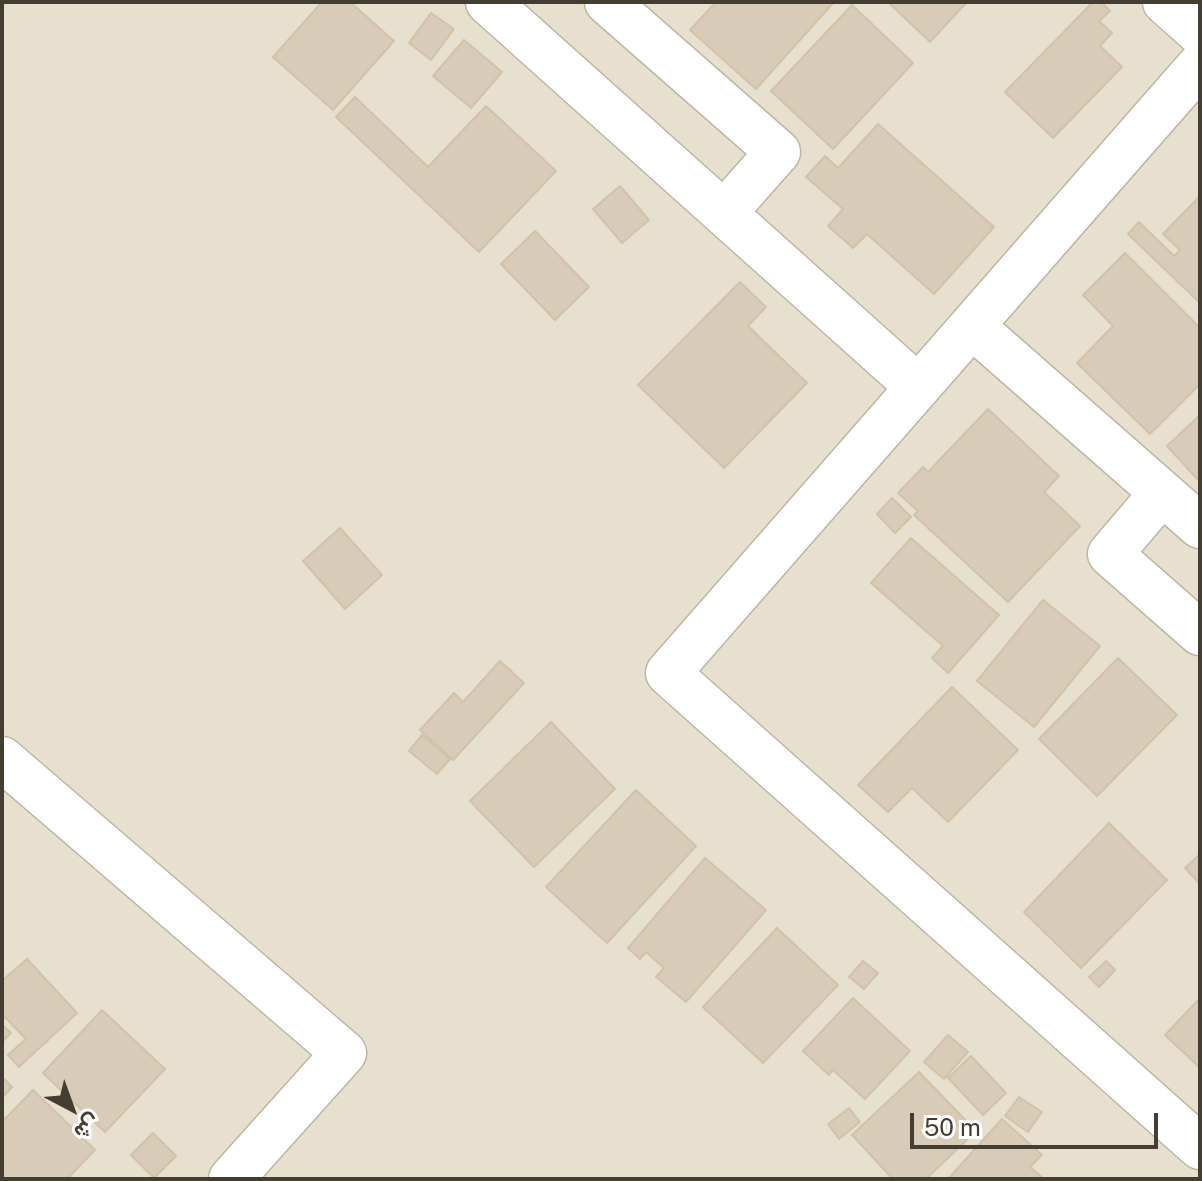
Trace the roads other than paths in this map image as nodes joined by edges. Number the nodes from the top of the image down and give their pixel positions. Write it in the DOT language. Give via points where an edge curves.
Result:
graph roads {
  1 [pos="488,2"];
  2 [pos="607,2"];
  3 [pos="1165,2"];
  4 [pos="1200,33"];
  5 [pos="1200,65"];
  6 [pos="724,213"];
  7 [pos="972,326"];
  8 [pos="918,387"];
  9 [pos="1162,493"];
  10 [pos="1200,526"];
  11 [pos="1200,633"];
  12 [pos="2,759"];
  13 [pos="1200,1147"];
  14 [pos="231,1179"];
  1 -- 6 [label="street"];
  2 -- 6 [label="street" via="778,152"];
  3 -- 4 [label="street"];
  5 -- 7 [label="street"];
  6 -- 8 [label="street"];
  7 -- 8 [label="street"];
  7 -- 9 [label="street"];
  8 -- 13 [label="street" via="668,673"];
  9 -- 10 [label="street"];
  9 -- 11 [label="street" via="1110,554"];
  12 -- 14 [label="street" via="344,1053"];
}
